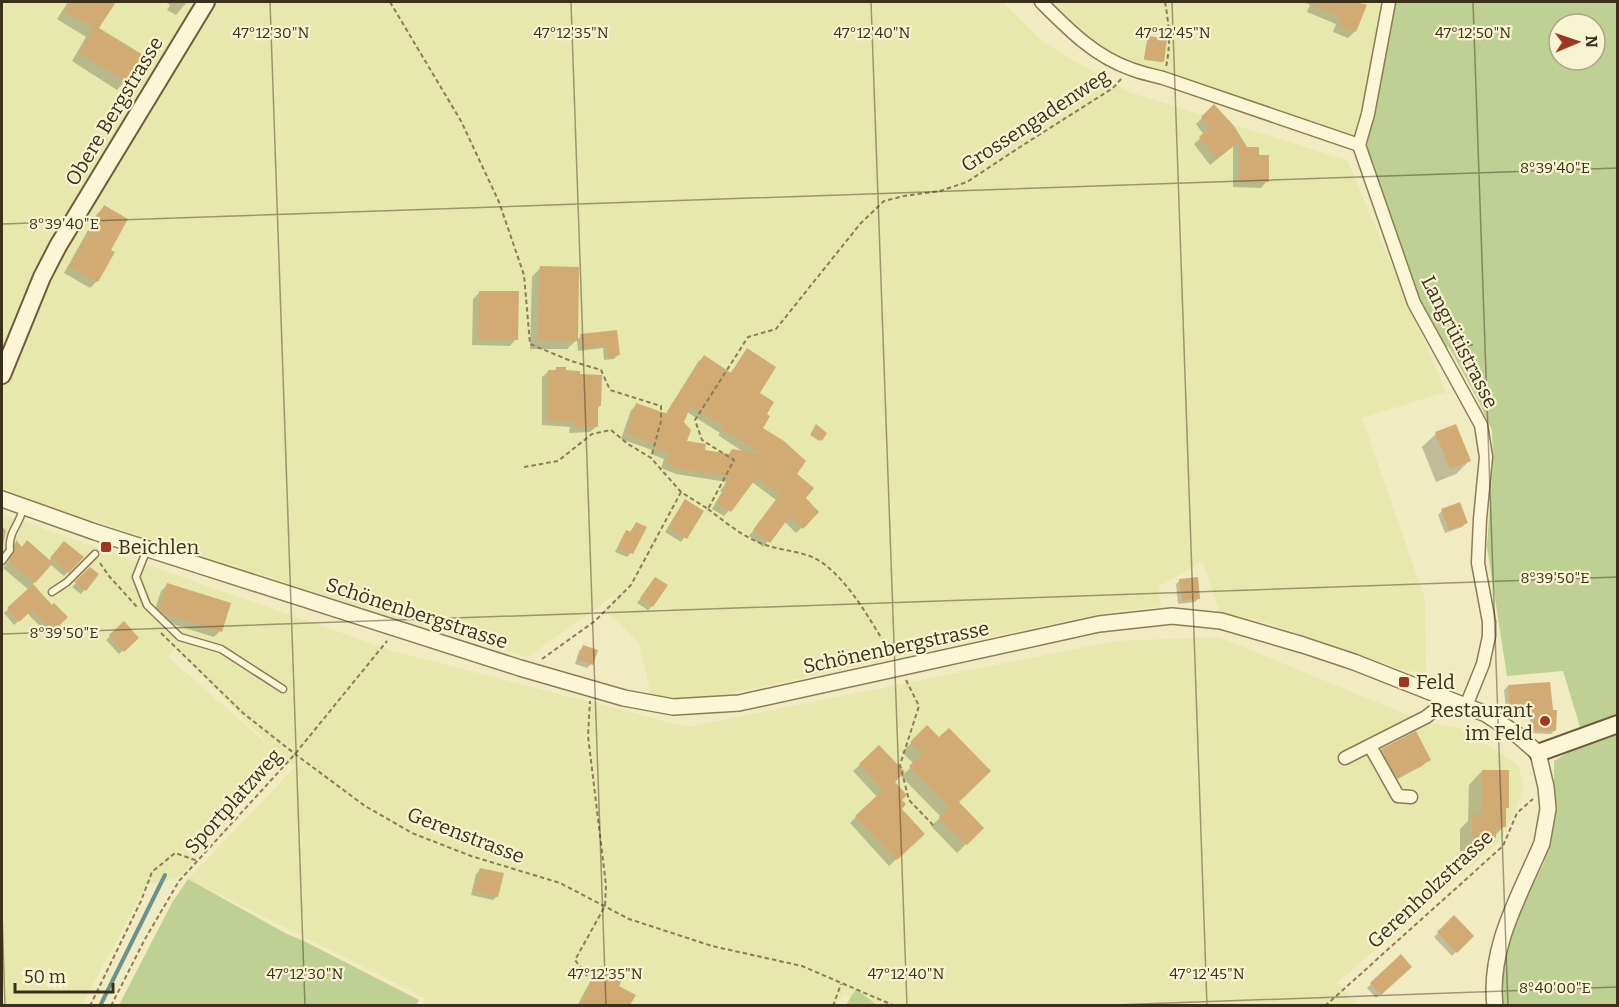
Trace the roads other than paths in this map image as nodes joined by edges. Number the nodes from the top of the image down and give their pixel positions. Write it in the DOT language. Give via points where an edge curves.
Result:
graph roads {
  1 [pos="206,2"];
  2 [pos="1041,2"];
  3 [pos="1389,2"];
  4 [pos="1359,145"];
  5 [pos="2,375"];
  6 [pos="2,499"];
  7 [pos="24,507"];
  8 [pos="147,549"];
  9 [pos="95,554"];
  10 [pos="2,561"];
  11 [pos="52,592"];
  12 [pos="283,689"];
  13 [pos="1449,699"];
  14 [pos="1466,706"];
  15 [pos="1617,724"];
  16 [pos="1370,746"];
  17 [pos="1538,753"];
  18 [pos="1345,759"];
  19 [pos="1411,797"];
  20 [pos="1495,1005"];
  1 -- 5 [label="main road, Obere Bergstrasse" via="58,246"];
  2 -- 4 [label="street" via="1100,55 1130,69"];
  3 -- 4 [label="street"];
  4 -- 14 [label="street, Langrütistrasse" via="1414,303 1481,425 1486,457 1478,563 1489,636 1483,664"];
  6 -- 7 [label="street, Schönenbergstrasse"];
  7 -- 8 [label="street, Schönenbergstrasse"];
  7 -- 10 [label="lane" via="9,539 10,550"];
  8 -- 12 [label="lane" via="136,577 147,605 180,637 221,649"];
  8 -- 13 [label="street, Schönenbergstrasse" via="520,668 643,703 673,707 724,705 1099,624 1172,616 1221,621 1303,645"];
  9 -- 11 [label="lane"];
  13 -- 14 [label="street, Schönenbergstrasse"];
  13 -- 16 [label="street" via="1426,717"];
  14 -- 17 [label="street, Schönenbergstrasse" via="1499,722"];
  15 -- 17 [label="main road"];
  16 -- 18 [label="street"];
  16 -- 19 [label="street" via="1398,796"];
  17 -- 20 [label="street" via="1548,809 1542,843 1500,944"];
}
